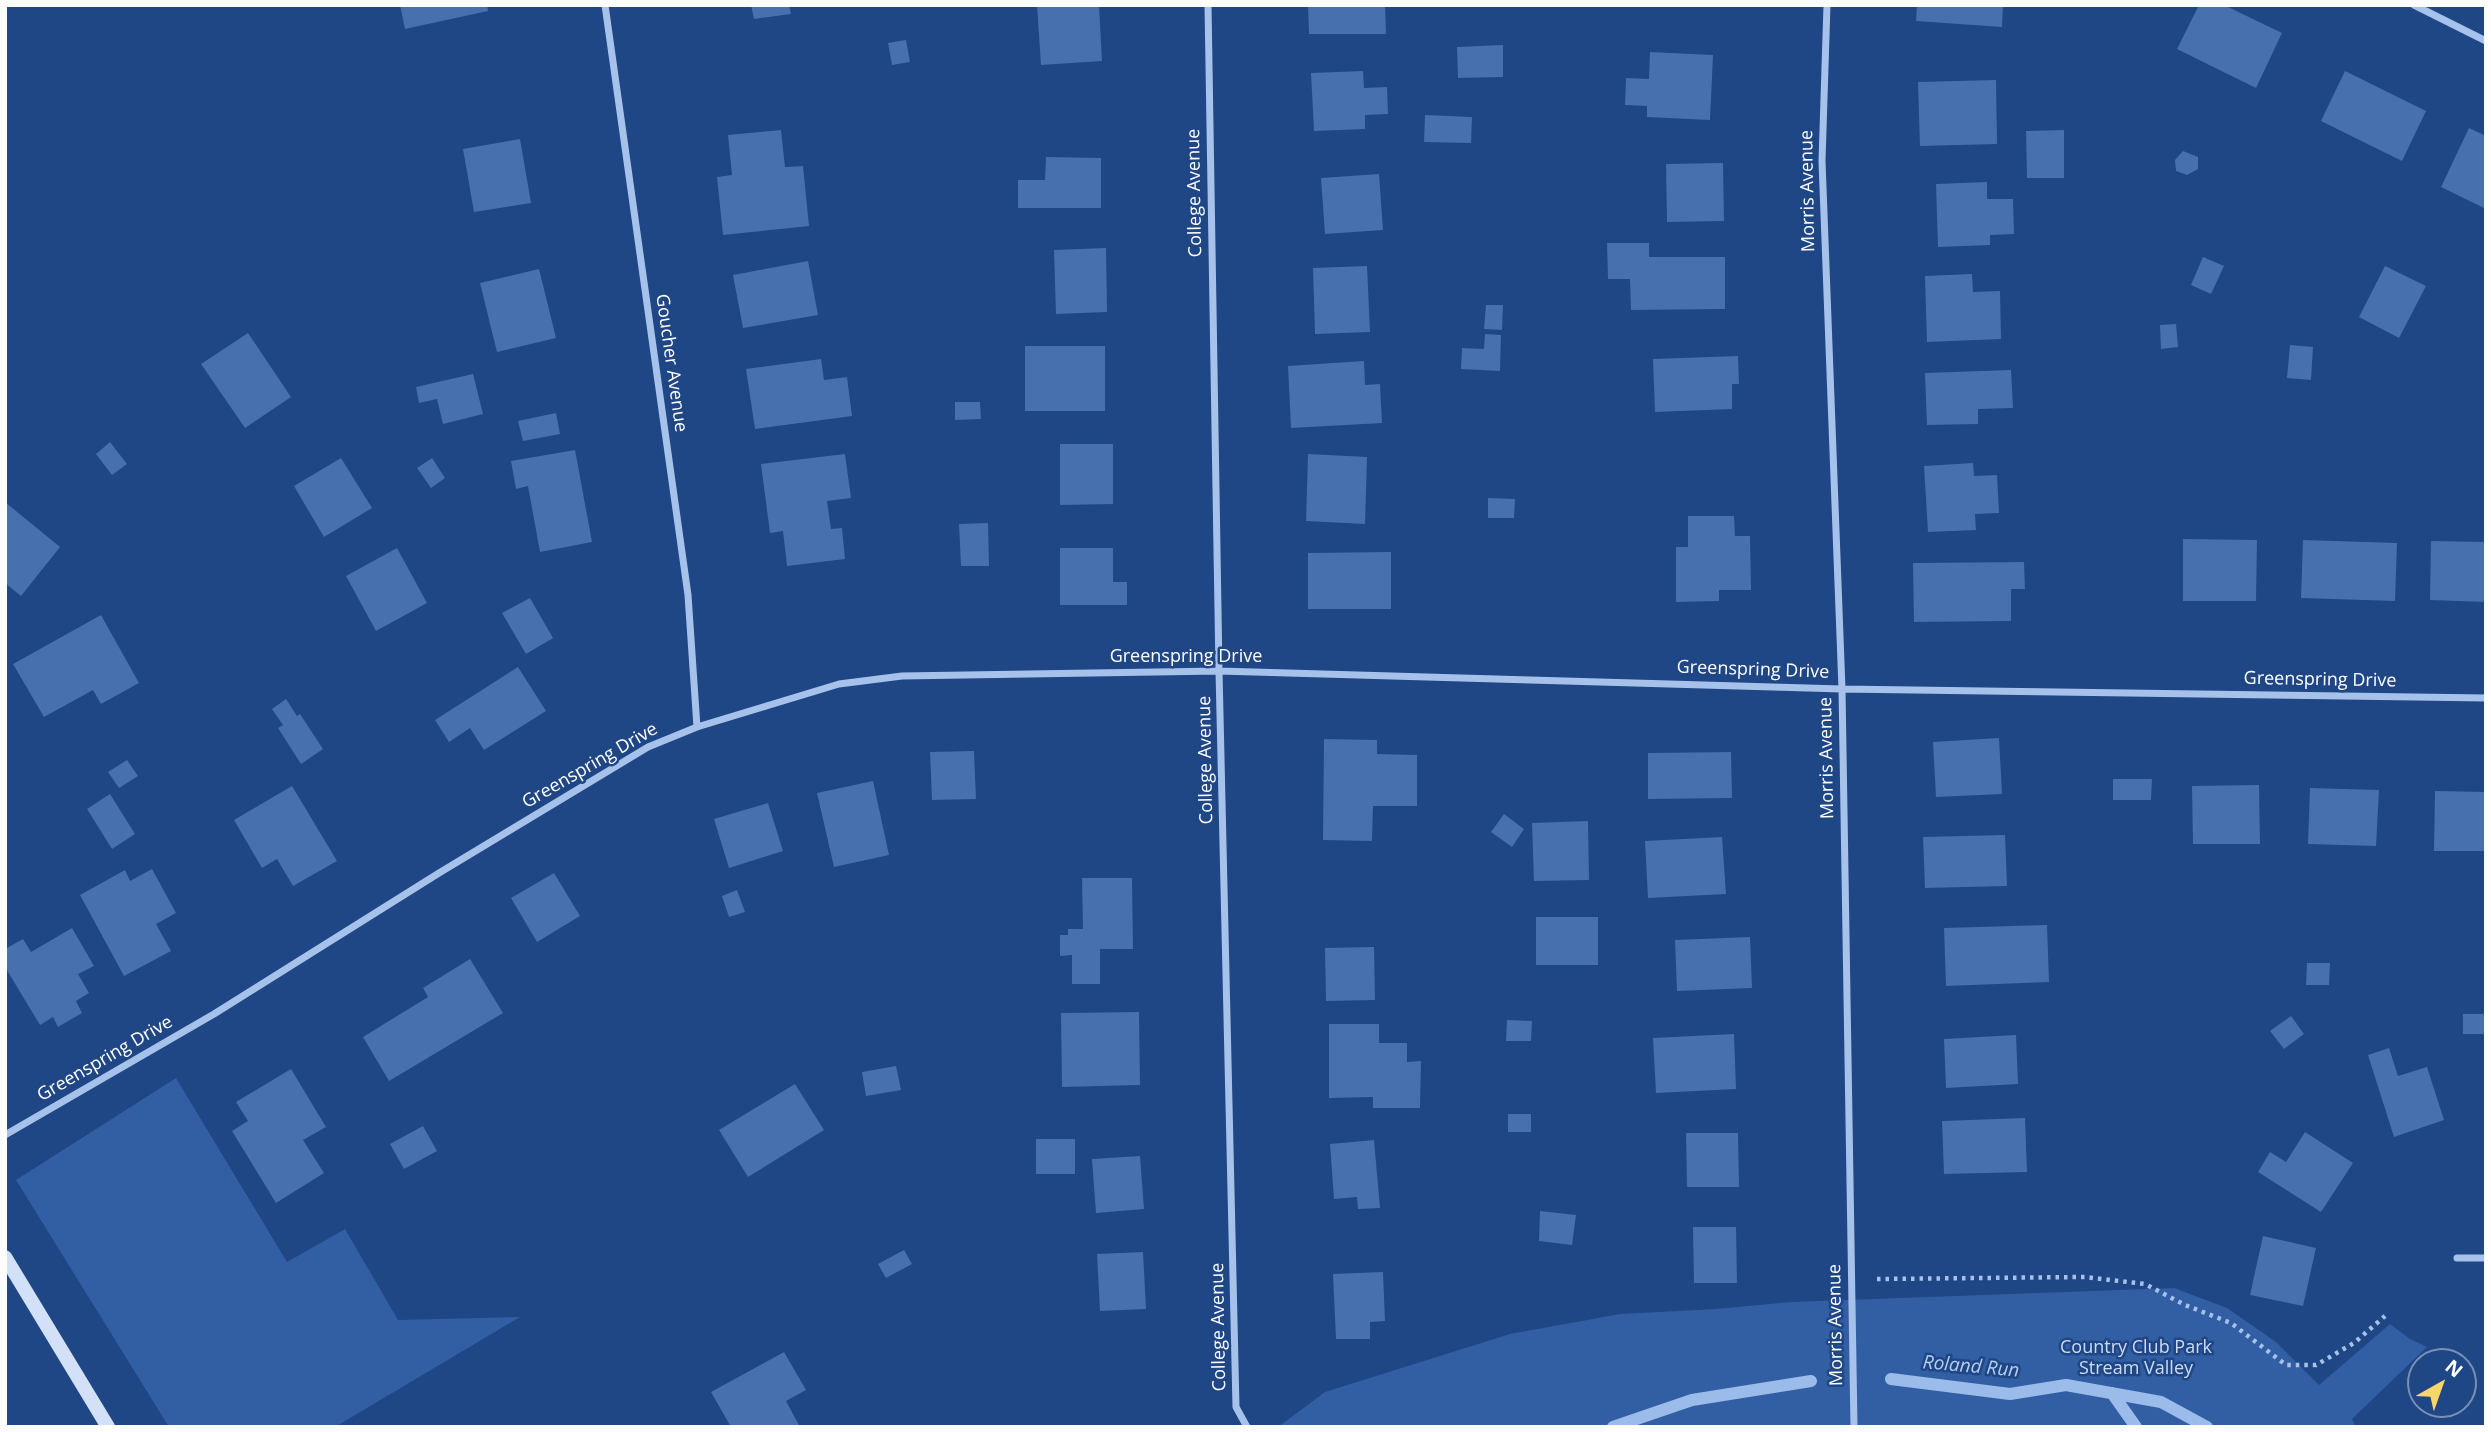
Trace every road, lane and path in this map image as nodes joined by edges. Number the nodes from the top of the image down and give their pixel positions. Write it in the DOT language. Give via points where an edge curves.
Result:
graph roads {
  1 [pos="605,5"];
  2 [pos="1208,5"];
  3 [pos="1827,5"];
  4 [pos="2414,5"];
  5 [pos="2486,41"];
  6 [pos="1219,671"];
  7 [pos="1842,689"];
  8 [pos="2486,698"];
  9 [pos="697,727"];
  10 [pos="5,1135"];
  11 [pos="5,1257"];
  12 [pos="2457,1258"];
  13 [pos="2486,1258"];
  14 [pos="1851,1280"];
  15 [pos="2385,1316"];
  16 [pos="108,1427"];
  17 [pos="1247,1427"];
  18 [pos="1854,1427"];
  1 -- 9 [label="street, Goucher Avenue" via="688,595"];
  2 -- 6 [label="street, College Avenue"];
  3 -- 7 [label="street, Morris Avenue" via="1822,161"];
  4 -- 5 [label="street"];
  6 -- 7 [label="street, Greenspring Drive"];
  6 -- 9 [label="street, Greenspring Drive" via="902,676 839,684"];
  6 -- 17 [label="street, College Avenue" via="1236,1407"];
  7 -- 8 [label="street, Greenspring Drive"];
  7 -- 14 [label="street, Morris Avenue"];
  9 -- 10 [label="street, Greenspring Drive" via="610,769 214,1014"];
  11 -- 16 [label="main road"];
  12 -- 13 [label="street"];
  14 -- 15 [label="path" via="2085,1277 2145,1284 2231,1323 2286,1365 2316,1365 2354,1343"];
  14 -- 18 [label="street, Morris Avenue"];
}
